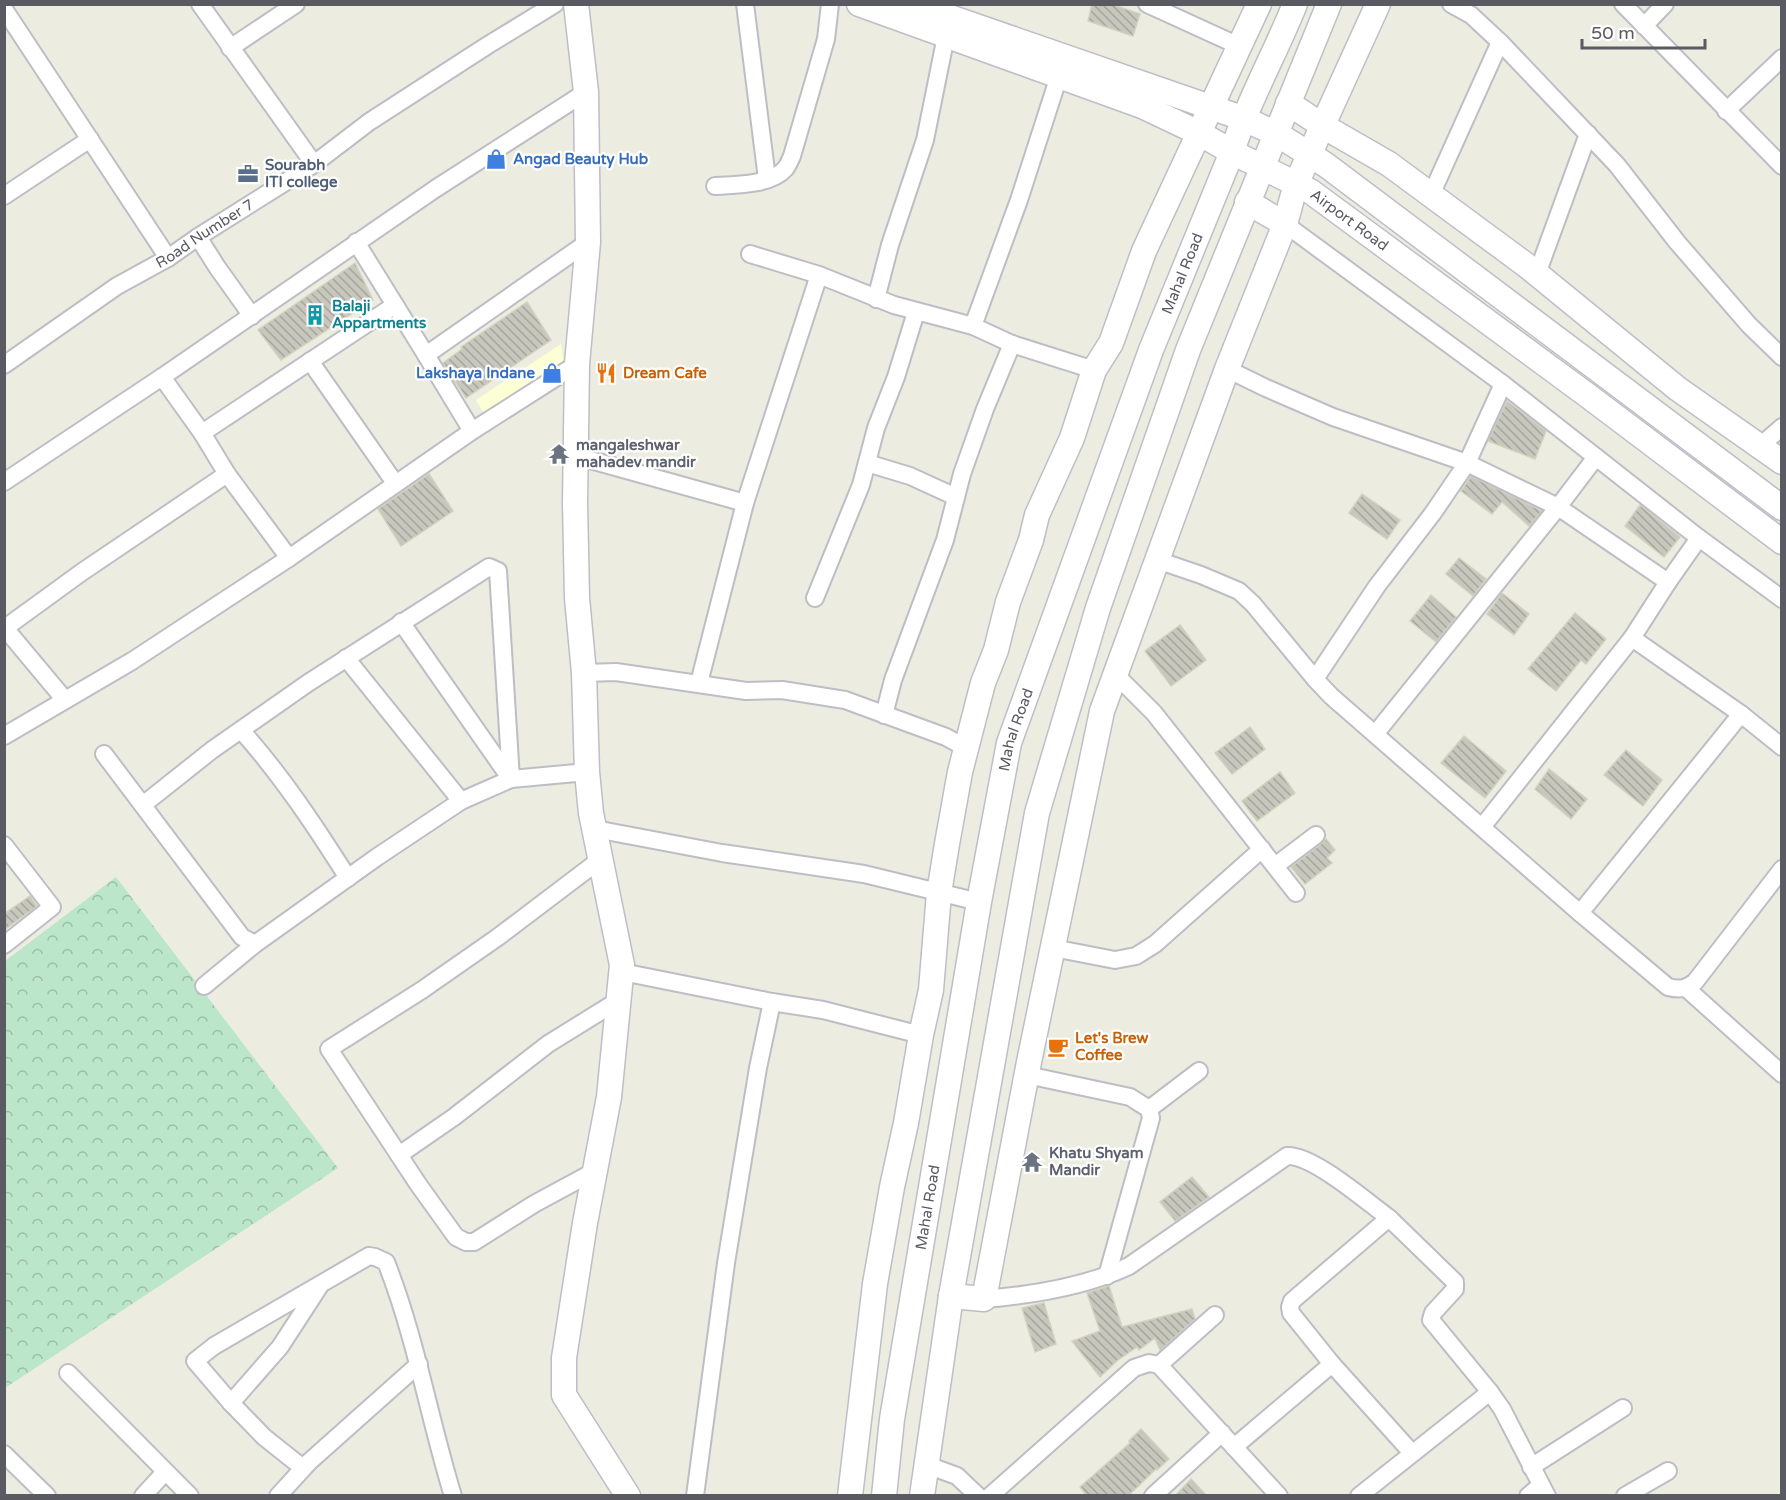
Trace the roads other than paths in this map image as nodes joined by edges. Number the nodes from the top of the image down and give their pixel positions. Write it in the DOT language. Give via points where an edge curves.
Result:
graph roads {
  1 [pos="200,4"];
  2 [pos="296,4"];
  3 [pos="555,4"];
  4 [pos="576,4"];
  5 [pos="745,4"];
  6 [pos="830,4"];
  7 [pos="859,4"];
  8 [pos="912,4"];
  9 [pos="1147,4"];
  10 [pos="1259,4"];
  11 [pos="1295,4"];
  12 [pos="1329,4"];
  13 [pos="1378,4"];
  14 [pos="1451,4"];
  15 [pos="1623,4"];
  16 [pos="1665,4"];
  17 [pos="5,11"];
  18 [pos="1644,26"];
  19 [pos="946,36"];
  20 [pos="1500,42"];
  21 [pos="1239,46"];
  22 [pos="230,48"];
  23 [pos="1782,58"];
  24 [pos="1059,76"];
  25 [pos="586,92"];
  26 [pos="1288,103"];
  27 [pos="1210,108"];
  28 [pos="1726,111"];
  29 [pos="1242,118"];
  30 [pos="1323,126"];
  31 [pos="1199,133"];
  32 [pos="1588,134"];
  33 [pos="1277,135"];
  34 [pos="90,139"];
  35 [pos="1232,152"];
  36 [pos="1309,154"];
  37 [pos="314,164"];
  38 [pos="1262,166"];
  39 [pos="1782,166"];
  40 [pos="767,179"];
  41 [pos="1296,184"];
  42 [pos="715,186"];
  43 [pos="1431,195"];
  44 [pos="4,196"];
  45 [pos="1247,202"];
  46 [pos="1285,224"];
  47 [pos="198,237"];
  48 [pos="356,242"];
  49 [pos="588,242"];
  50 [pos="750,254"];
  51 [pos="168,258"];
  52 [pos="1537,274"];
  53 [pos="819,276"];
  54 [pos="876,299"];
  55 [pos="395,305"];
  56 [pos="916,312"];
  57 [pos="252,316"];
  58 [pos="973,326"];
  59 [pos="1012,344"];
  60 [pos="426,355"];
  61 [pos="1782,357"];
  62 [pos="310,361"];
  63 [pos="577,364"];
  64 [pos="4,365"];
  65 [pos="1227,369"];
  66 [pos="1094,370"];
  67 [pos="162,377"];
  68 [pos="1503,384"];
  69 [pos="1782,427"];
  70 [pos="472,431"];
  71 [pos="202,433"];
  72 [pos="1760,447"];
  73 [pos="576,456"];
  74 [pos="1596,457"];
  75 [pos="1782,462"];
  76 [pos="867,463"];
  77 [pos="1467,464"];
  78 [pos="226,474"];
  79 [pos="4,482"];
  80 [pos="395,483"];
  81 [pos="956,497"];
  82 [pos="745,503"];
  83 [pos="1558,507"];
  84 [pos="1782,508"];
  85 [pos="1699,538"];
  86 [pos="1782,542"];
  87 [pos="289,558"];
  88 [pos="1157,560"];
  89 [pos="1668,582"];
  90 [pos="815,598"];
  91 [pos="1782,599"];
  92 [pos="401,622"];
  93 [pos="5,627"];
  94 [pos="1632,638"];
  95 [pos="346,658"];
  96 [pos="584,673"];
  97 [pos="1116,675"];
  98 [pos="1315,679"];
  99 [pos="699,683"];
  100 [pos="65,700"];
  101 [pos="1741,714"];
  102 [pos="884,715"];
  103 [pos="241,730"];
  104 [pos="1376,734"];
  105 [pos="4,736"];
  106 [pos="1782,747"];
  107 [pos="966,748"];
  108 [pos="104,754"];
  109 [pos="587,772"];
  110 [pos="511,779"];
  111 [pos="461,801"];
  112 [pos="144,804"];
  113 [pos="1482,826"];
  114 [pos="595,830"];
  115 [pos="1316,835"];
  116 [pos="4,845"];
  117 [pos="1262,849"];
  118 [pos="601,859"];
  119 [pos="1275,866"];
  120 [pos="1782,869"];
  121 [pos="348,878"];
  122 [pos="939,893"];
  123 [pos="1296,893"];
  124 [pos="979,902"];
  125 [pos="1580,913"];
  126 [pos="255,944"];
  127 [pos="4,945"];
  128 [pos="1053,948"];
  129 [pos="622,972"];
  130 [pos="204,986"];
  131 [pos="1686,988"];
  132 [pos="619,1000"];
  133 [pos="772,1002"];
  134 [pos="921,1035"];
  135 [pos="1199,1071"];
  136 [pos="1782,1074"];
  137 [pos="1027,1076"];
  138 [pos="1149,1109"];
  139 [pos="399,1155"];
  140 [pos="595,1171"];
  141 [pos="1389,1218"];
  142 [pos="1107,1276"];
  143 [pos="321,1285"];
  144 [pos="951,1296"];
  145 [pos="984,1299"];
  146 [pos="1215,1315"];
  147 [pos="418,1364"];
  148 [pos="1332,1364"];
  149 [pos="1159,1365"];
  150 [pos="68,1373"];
  151 [pos="1490,1392"];
  152 [pos="231,1403"];
  153 [pos="1623,1408"];
  154 [pos="1222,1433"];
  155 [pos="1234,1447"];
  156 [pos="1412,1453"];
  157 [pos="4,1454"];
  158 [pos="927,1465"];
  159 [pos="1531,1467"];
  160 [pos="303,1468"];
  161 [pos="1668,1471"];
  162 [pos="165,1472"];
  163 [pos="1539,1492"];
  164 [pos="47,1496"];
  165 [pos="143,1496"];
  166 [pos="190,1496"];
  167 [pos="278,1496"];
  168 [pos="453,1496"];
  169 [pos="628,1496"];
  170 [pos="695,1496"];
  171 [pos="850,1496"];
  172 [pos="884,1496"];
  173 [pos="922,1496"];
  174 [pos="978,1496"];
  175 [pos="990,1496"];
  176 [pos="1153,1496"];
  177 [pos="1279,1496"];
  178 [pos="1359,1496"];
  179 [pos="1625,1496"];
  1 -- 22 [label="street"];
  2 -- 22 [label="street"];
  3 -- 37 [label="street, Road Number 7" via="369,122"];
  4 -- 25 [label="street"];
  5 -- 40 [label="street"];
  6 -- 40 [label="street" via="826,39 792,156 784,170"];
  7 -- 19 [label="street, Airport Road"];
  8 -- 27 [label="street, Airport Road"];
  9 -- 21 [label="street"];
  10 -- 21 [label="street"];
  11 -- 29 [label="street, Mahal Road"];
  12 -- 26 [label="street"];
  13 -- 30 [label="street"];
  14 -- 20 [label="street" via="1471,15"];
  15 -- 18 [label="street"];
  16 -- 18 [label="street"];
  17 -- 34 [label="street"];
  18 -- 28 [label="street"];
  19 -- 24 [label="street, Airport Road"];
  19 -- 54 [label="street" via="925,140"];
  20 -- 32 [label="street"];
  20 -- 43 [label="street"];
  21 -- 27 [label="street"];
  22 -- 37 [label="street"];
  23 -- 28 [label="street"];
  24 -- 31 [label="street, Airport Road" via="1142,106"];
  24 -- 58 [label="street"];
  25 -- 48 [label="street"];
  25 -- 49 [label="street"];
  26 -- 30 [label="street"];
  26 -- 33 [label="street"];
  27 -- 29 [label="street, Airport Road"];
  27 -- 31 [label="street"];
  28 -- 39 [label="street"];
  29 -- 33 [label="street, Airport Road"];
  29 -- 35 [label="street, Mahal Road"];
  30 -- 36 [label="street"];
  30 -- 43 [label="street" via="1389,164"];
  31 -- 35 [label="street, Airport Road"];
  31 -- 66 [label="street" via="1144,251 1112,343"];
  32 -- 52 [label="street"];
  32 -- 61 [label="street" via="1741,317"];
  33 -- 36 [label="street, Airport Road"];
  33 -- 38 [label="street"];
  34 -- 44 [label="street"];
  34 -- 51 [label="street"];
  35 -- 38 [label="street, Airport Road"];
  35 -- 124 [label="street, Mahal Road" via="1151,350 1010,743"];
  36 -- 41 [label="street"];
  36 -- 84 [label="street, Airport Road"];
  37 -- 47 [label="street, Road Number 7"];
  38 -- 41 [label="street, Airport Road"];
  38 -- 45 [label="street"];
  40 -- 42 [label="street"];
  41 -- 46 [label="street"];
  41 -- 86 [label="street, Airport Road"];
  43 -- 52 [label="street"];
  45 -- 46 [label="street"];
  45 -- 144 [label="street" via="1188,350 1098,608 1037,813"];
  46 -- 65 [label="street"];
  46 -- 68 [label="street"];
  47 -- 51 [label="street, Road Number 7"];
  47 -- 57 [label="street"];
  48 -- 55 [label="street"];
  48 -- 57 [label="street"];
  49 -- 60 [label="street"];
  49 -- 63 [label="street"];
  50 -- 53 [label="street"];
  51 -- 64 [label="street, Road Number 7" via="117,286"];
  52 -- 72 [label="street" via="1678,389"];
  53 -- 54 [label="street"];
  53 -- 82 [label="street"];
  54 -- 56 [label="street"];
  55 -- 60 [label="street"];
  55 -- 62 [label="street"];
  56 -- 58 [label="street"];
  56 -- 76 [label="street"];
  57 -- 67 [label="street"];
  58 -- 59 [label="street"];
  59 -- 66 [label="street"];
  59 -- 81 [label="street" via="985,409"];
  60 -- 70 [label="street"];
  62 -- 71 [label="street"];
  62 -- 80 [label="street"];
  63 -- 70 [label="street"];
  63 -- 73 [label="street"];
  65 -- 77 [label="street" via="1333,417"];
  65 -- 88 [label="street"];
  66 -- 107 [label="street" via="1072,438 1037,515"];
  67 -- 71 [label="street"];
  67 -- 79 [label="street"];
  68 -- 74 [label="street"];
  68 -- 77 [label="street"];
  69 -- 72 [label="street"];
  70 -- 80 [label="street"];
  71 -- 78 [label="street"];
  72 -- 75 [label="street"];
  73 -- 82 [label="street"];
  73 -- 96 [label="street" via="577,598"];
  74 -- 83 [label="street"];
  74 -- 85 [label="street"];
  76 -- 81 [label="street" via="910,476"];
  76 -- 90 [label="street"];
  77 -- 83 [label="street"];
  77 -- 98 [label="street" via="1377,586"];
  78 -- 87 [label="street"];
  78 -- 93 [label="street"];
  80 -- 87 [label="street"];
  81 -- 102 [label="street" via="945,540 893,680"];
  82 -- 99 [label="street"];
  83 -- 89 [label="street"];
  83 -- 104 [label="street"];
  85 -- 89 [label="street"];
  85 -- 91 [label="street"];
  87 -- 100 [label="street"];
  88 -- 97 [label="street"];
  88 -- 98 [label="street" via="1239,591"];
  89 -- 94 [label="street"];
  92 -- 95 [label="street"];
  92 -- 110 [label="street"];
  92 -- 110 [label="street" via="489,567 498,571"];
  93 -- 100 [label="street"];
  94 -- 101 [label="street"];
  94 -- 113 [label="street"];
  95 -- 103 [label="street"];
  95 -- 111 [label="street"];
  96 -- 99 [label="street" via="616,672"];
  96 -- 109 [label="street"];
  97 -- 117 [label="street" via="1154,713"];
  97 -- 128 [label="street" via="1102,711"];
  98 -- 104 [label="street"];
  99 -- 102 [label="street" via="844,700"];
  100 -- 105 [label="street"];
  101 -- 106 [label="street"];
  101 -- 125 [label="street"];
  102 -- 107 [label="street"];
  103 -- 112 [label="street"];
  103 -- 121 [label="street" via="271,764"];
  104 -- 113 [label="street"];
  107 -- 122 [label="street"];
  108 -- 112 [label="street"];
  109 -- 110 [label="street"];
  109 -- 114 [label="street"];
  110 -- 111 [label="street"];
  111 -- 121 [label="street"];
  112 -- 126 [label="street" via="243,937"];
  113 -- 125 [label="street"];
  114 -- 118 [label="street"];
  114 -- 122 [label="street" via="864,874"];
  115 -- 119 [label="street"];
  116 -- 127 [label="street" via="52,907"];
  117 -- 119 [label="street"];
  117 -- 128 [label="street" via="1155,944 1136,956 1115,960"];
  118 -- 129 [label="street"];
  118 -- 139 [label="street" via="498,937 329,1049"];
  119 -- 123 [label="street"];
  120 -- 131 [label="street" via="1695,982"];
  121 -- 126 [label="street"];
  122 -- 124 [label="street"];
  122 -- 134 [label="street" via="932,990"];
  124 -- 172 [label="street, Mahal Road" via="892,1419"];
  125 -- 131 [label="street" via="1668,987"];
  126 -- 130 [label="street"];
  128 -- 137 [label="street"];
  129 -- 132 [label="street"];
  129 -- 133 [label="street"];
  131 -- 136 [label="street"];
  132 -- 139 [label="street" via="548,1044"];
  132 -- 140 [label="street" via="609,1097"];
  133 -- 134 [label="street" via="823,1010"];
  133 -- 170 [label="street" via="726,1263"];
  134 -- 171 [label="street" via="875,1284"];
  135 -- 138 [label="street"];
  137 -- 138 [label="street" via="1130,1097"];
  137 -- 145 [label="street"];
  138 -- 142 [label="street" via="1151,1118"];
  139 -- 140 [label="street" via="456,1237 466,1242 474,1242"];
  140 -- 169 [label="street" via="564,1358 564,1395"];
  141 -- 142 [label="street" via="1315,1164 1287,1156 1129,1266"];
  141 -- 148 [label="street" via="1292,1301 1291,1313"];
  141 -- 151 [label="street" via="1455,1282 1455,1289 1432,1313 1431,1320"];
  142 -- 145 [label="street"];
  143 -- 147 [label="street" via="369,1256 386,1262"];
  143 -- 152 [label="street" via="280,1347"];
  143 -- 152 [label="street" via="214,1346 195,1361"];
  144 -- 145 [label="street"];
  144 -- 158 [label="street"];
  146 -- 149 [label="street"];
  147 -- 160 [label="street"];
  147 -- 168 [label="street"];
  148 -- 155 [label="street"];
  148 -- 156 [label="street"];
  149 -- 154 [label="street"];
  149 -- 175 [label="street" via="1149,1363 1134,1368"];
  150 -- 162 [label="street"];
  151 -- 156 [label="street"];
  151 -- 159 [label="street"];
  152 -- 160 [label="street" via="264,1437"];
  153 -- 159 [label="street"];
  154 -- 155 [label="street"];
  154 -- 176 [label="street"];
  155 -- 177 [label="street"];
  156 -- 178 [label="street"];
  157 -- 164 [label="street"];
  158 -- 173 [label="street"];
  158 -- 174 [label="street" via="957,1476"];
  159 -- 163 [label="street"];
  160 -- 167 [label="street"];
  161 -- 179 [label="street"];
  162 -- 165 [label="street"];
  162 -- 166 [label="street"];
}
